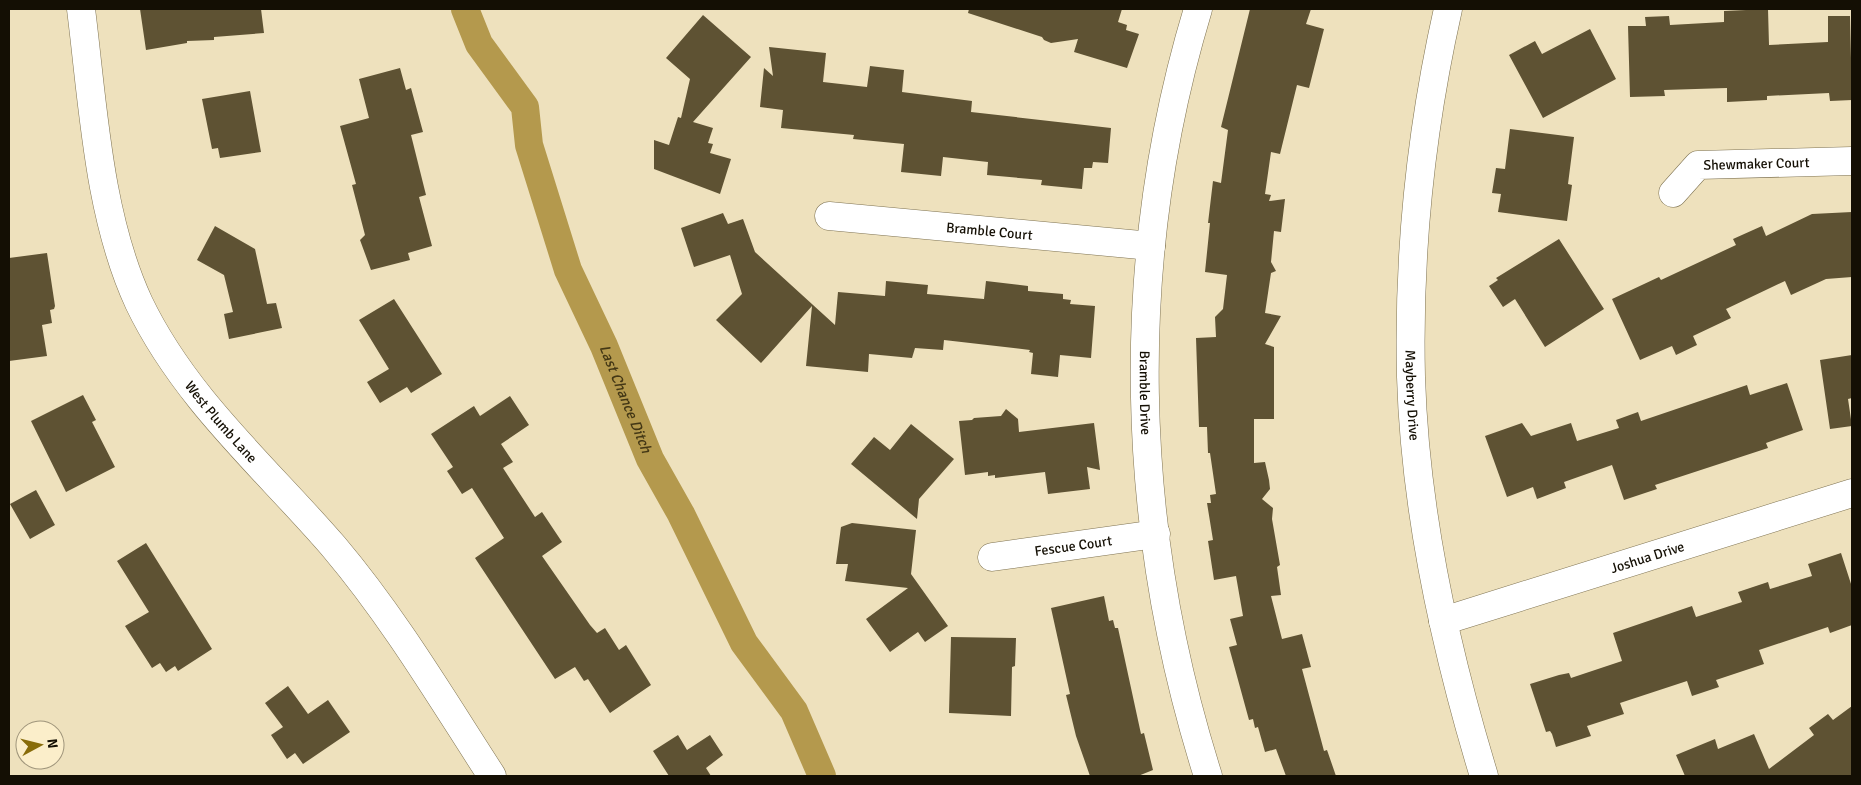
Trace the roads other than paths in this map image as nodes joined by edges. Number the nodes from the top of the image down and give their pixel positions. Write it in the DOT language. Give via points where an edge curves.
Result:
graph roads {
  1 [pos="81,9"];
  2 [pos="1198,9"];
  3 [pos="1448,9"];
  4 [pos="1852,161"];
  5 [pos="1673,193"];
  6 [pos="829,216"];
  7 [pos="1151,246"];
  8 [pos="1852,493"];
  9 [pos="1156,534"];
  10 [pos="992,557"];
  11 [pos="1443,621"];
  12 [pos="486,774"];
  13 [pos="1208,776"];
  14 [pos="1484,776"];
  1 -- 12 [label="street, West Plumb Lane" via="109,207 120,251 139,302 166,352 197,395 330,542 373,597 413,653"];
  2 -- 7 [label="street, Bramble Drive" via="1169,127"];
  3 -- 11 [label="street, Mayberry Drive" via="1424,134 1412,298 1411,378 1428,542"];
  4 -- 5 [label="street, Shewmaker Court" via="1698,165"];
  6 -- 7 [label="street, Bramble Court"];
  7 -- 9 [label="street, Bramble Drive" via="1143,385 1148,476"];
  8 -- 11 [label="street, Joshua Drive"];
  9 -- 10 [label="street, Fescue Court"];
  9 -- 13 [label="street, Bramble Drive" via="1174,653"];
  11 -- 14 [label="street, Mayberry Drive"];
}
